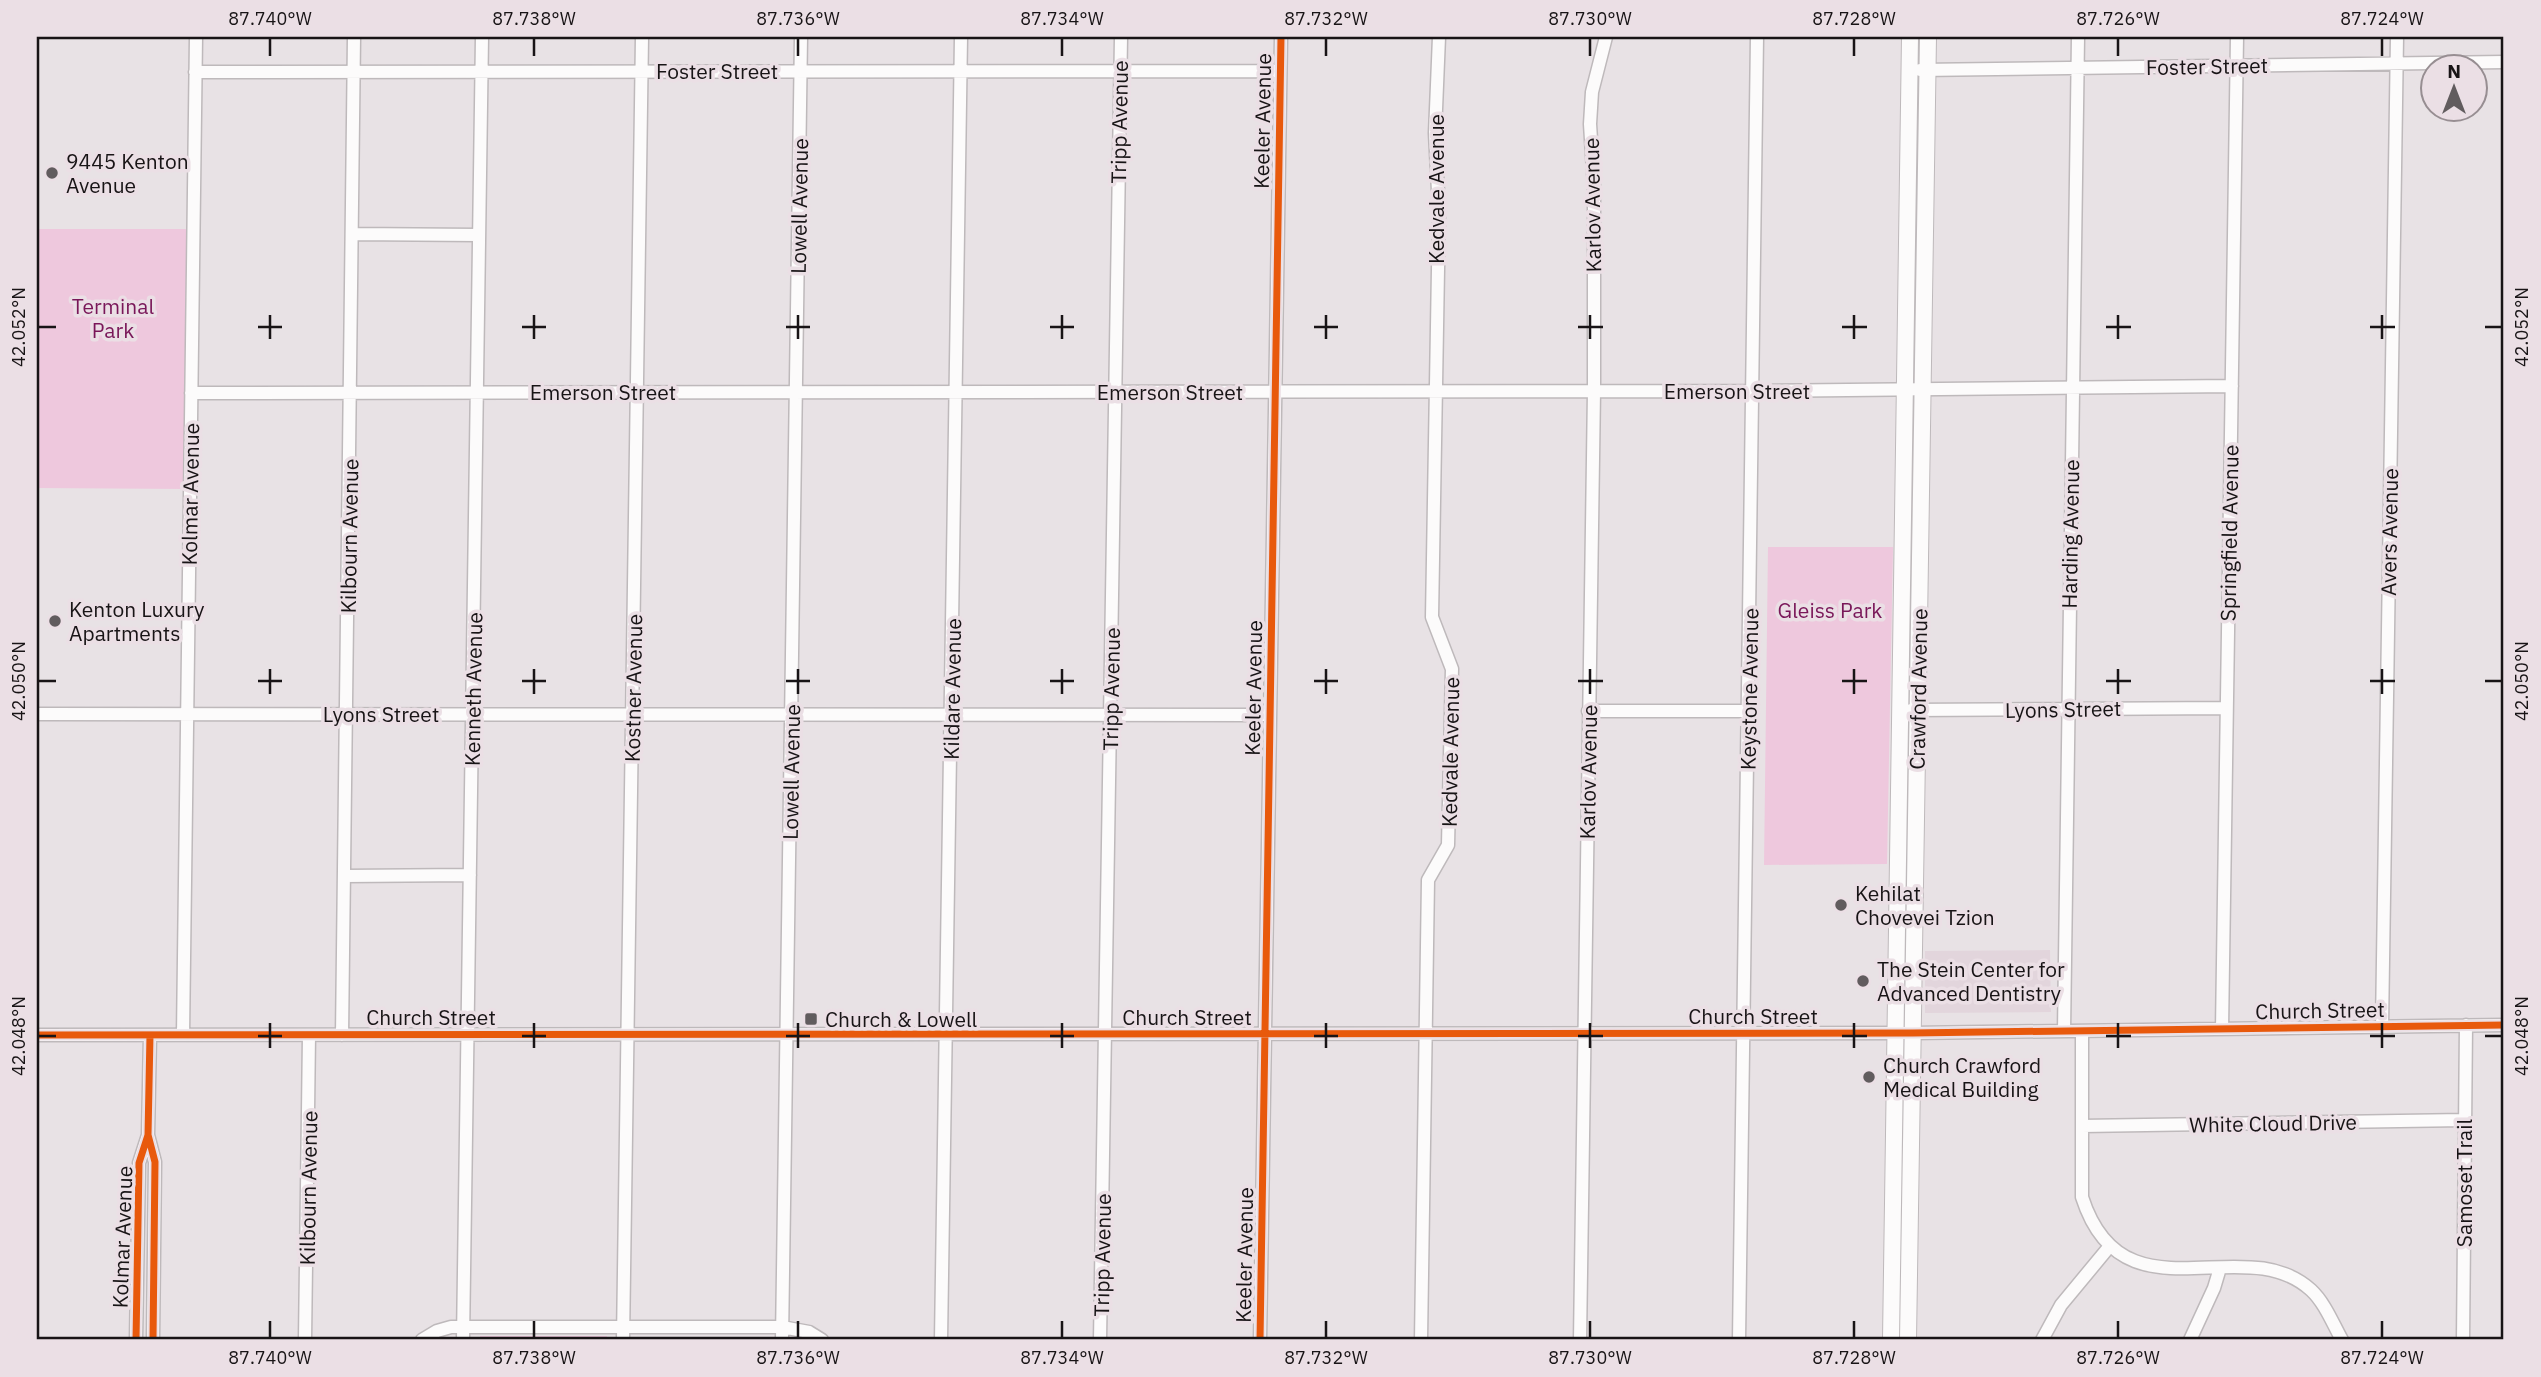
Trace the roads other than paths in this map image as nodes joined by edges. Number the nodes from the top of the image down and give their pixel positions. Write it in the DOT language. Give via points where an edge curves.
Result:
graph roads {
  1 [pos="196,37"];
  2 [pos="354,37"];
  3 [pos="482,37"];
  4 [pos="642,37"];
  5 [pos="801,37"];
  6 [pos="961,37"];
  7 [pos="1121,37"];
  8 [pos="1280,37"];
  9 [pos="1439,37"];
  10 [pos="1606,37"];
  11 [pos="1756,37"];
  12 [pos="1910,37"];
  13 [pos="1928,37"];
  14 [pos="2078,37"];
  15 [pos="2237,37"];
  16 [pos="2397,37"];
  17 [pos="2504,62"];
  18 [pos="2396,64"];
  19 [pos="2236,66"];
  20 [pos="2077,68"];
  21 [pos="1928,69"];
  22 [pos="1910,70"];
  23 [pos="642,71"];
  24 [pos="801,71"];
  25 [pos="961,71"];
  26 [pos="1120,71"];
  27 [pos="1280,71"];
  28 [pos="195,72"];
  29 [pos="354,72"];
  30 [pos="482,72"];
  31 [pos="352,234"];
  32 [pos="479,235"];
  33 [pos="2232,386"];
  34 [pos="2072,388"];
  35 [pos="1906,390"];
  36 [pos="1923,390"];
  37 [pos="637,391"];
  38 [pos="796,391"];
  39 [pos="1434,391"];
  40 [pos="1594,391"];
  41 [pos="1752,391"];
  42 [pos="351,392"];
  43 [pos="477,392"];
  44 [pos="956,392"];
  45 [pos="1116,392"];
  46 [pos="1275,392"];
  47 [pos="191,393"];
  48 [pos="2225,708"];
  49 [pos="2068,709"];
  50 [pos="1749,710"];
  51 [pos="1901,710"];
  52 [pos="1918,710"];
  53 [pos="1588,711"];
  54 [pos="37,714"];
  55 [pos="187,714"];
  56 [pos="346,714"];
  57 [pos="472,714"];
  58 [pos="632,714"];
  59 [pos="792,714"];
  60 [pos="952,714"];
  61 [pos="1111,715"];
  62 [pos="1270,715"];
  63 [pos="470,875"];
  64 [pos="345,876"];
  65 [pos="2466,1025"];
  66 [pos="2504,1025"];
  67 [pos="2382,1027"];
  68 [pos="2222,1029"];
  69 [pos="2064,1031"];
  70 [pos="2082,1031"];
  71 [pos="1745,1033"];
  72 [pos="1895,1033"];
  73 [pos="1913,1033"];
  74 [pos="628,1034"];
  75 [pos="787,1034"];
  76 [pos="946,1034"];
  77 [pos="1106,1034"];
  78 [pos="1266,1034"];
  79 [pos="1426,1034"];
  80 [pos="1586,1034"];
  81 [pos="37,1035"];
  82 [pos="150,1035"];
  83 [pos="183,1035"];
  84 [pos="309,1035"];
  85 [pos="342,1035"];
  86 [pos="468,1035"];
  87 [pos="2464,1120"];
  88 [pos="2082,1126"];
  89 [pos="148,1135"];
  90 [pos="2109,1247"];
  91 [pos="2220,1268"];
  92 [pos="464,1334"];
  93 [pos="623,1334"];
  94 [pos="782,1334"];
  95 [pos="136,1340"];
  96 [pos="153,1340"];
  97 [pos="305,1340"];
  98 [pos="422,1340"];
  99 [pos="822,1340"];
  100 [pos="941,1340"];
  101 [pos="1100,1340"];
  102 [pos="1261,1340"];
  103 [pos="1421,1340"];
  104 [pos="1580,1340"];
  105 [pos="1739,1340"];
  106 [pos="1891,1340"];
  107 [pos="1908,1340"];
  108 [pos="2042,1340"];
  109 [pos="2190,1340"];
  110 [pos="2342,1340"];
  111 [pos="2463,1340"];
  1 -- 28 [label="street, Kolmar Avenue"];
  2 -- 29 [label="street, Kilbourn Avenue"];
  3 -- 30 [label="street, Kenneth Avenue"];
  4 -- 23 [label="street, Kostner Avenue"];
  5 -- 24 [label="street, Lowell Avenue"];
  6 -- 25 [label="street, Kildare Avenue"];
  7 -- 26 [label="street, Tripp Avenue"];
  8 -- 27 [label="street, Keeler Avenue"];
  9 -- 39 [label="street, Kedvale Avenue"];
  10 -- 40 [label="street, Karlov Avenue" via="1592,92 1590,124"];
  11 -- 41 [label="street, Keystone Avenue"];
  12 -- 22 [label="main road, Crawford Avenue"];
  13 -- 21 [label="main road, Crawford Avenue"];
  14 -- 20 [label="street, Harding Avenue"];
  15 -- 19 [label="street, Springfield Avenue"];
  16 -- 18 [label="street, Avers Avenue"];
  17 -- 18 [label="street, Foster Street"];
  18 -- 19 [label="street, Foster Street"];
  18 -- 67 [label="street, Avers Avenue"];
  19 -- 20 [label="street, Foster Street"];
  19 -- 33 [label="street, Springfield Avenue"];
  20 -- 21 [label="street, Foster Street"];
  20 -- 34 [label="street, Harding Avenue"];
  21 -- 22 [label="street, Foster Street"];
  21 -- 36 [label="main road, Crawford Avenue"];
  22 -- 35 [label="main road, Crawford Avenue"];
  23 -- 24 [label="street, Foster Street"];
  23 -- 30 [label="street, Foster Street"];
  23 -- 37 [label="street, Kostner Avenue"];
  24 -- 25 [label="street, Foster Street"];
  24 -- 38 [label="street, Lowell Avenue"];
  25 -- 26 [label="street, Foster Street"];
  25 -- 44 [label="street, Kildare Avenue"];
  26 -- 27 [label="street, Foster Street"];
  26 -- 45 [label="street, Tripp Avenue"];
  27 -- 46 [label="street, Keeler Avenue"];
  28 -- 29 [label="street, Foster Street"];
  28 -- 47 [label="street, Kolmar Avenue"];
  29 -- 30 [label="street, Foster Street"];
  29 -- 31 [label="street, Kilbourn Avenue"];
  30 -- 32 [label="street, Kenneth Avenue"];
  31 -- 32 [label="street"];
  31 -- 42 [label="street, Kilbourn Avenue"];
  32 -- 43 [label="street, Kenneth Avenue"];
  33 -- 34 [label="street, Emerson Street"];
  33 -- 48 [label="street, Springfield Avenue"];
  34 -- 36 [label="street, Emerson Street"];
  34 -- 49 [label="street, Harding Avenue"];
  35 -- 36 [label="street, Emerson Street"];
  35 -- 41 [label="street, Emerson Street"];
  35 -- 51 [label="main road, Crawford Avenue"];
  36 -- 52 [label="main road, Crawford Avenue"];
  37 -- 38 [label="street, Emerson Street"];
  37 -- 43 [label="street, Emerson Street"];
  37 -- 58 [label="street, Kostner Avenue"];
  38 -- 44 [label="street, Emerson Street"];
  38 -- 59 [label="street, Lowell Avenue"];
  39 -- 40 [label="street, Emerson Street"];
  39 -- 46 [label="street, Emerson Street"];
  39 -- 79 [label="street, Kedvale Avenue" via="1432,617 1452,669 1448,845 1428,880"];
  40 -- 41 [label="street, Emerson Street"];
  40 -- 53 [label="street, Karlov Avenue"];
  41 -- 50 [label="street, Keystone Avenue"];
  42 -- 43 [label="street, Emerson Street"];
  42 -- 47 [label="street, Emerson Street"];
  42 -- 56 [label="street, Kilbourn Avenue"];
  43 -- 57 [label="street, Kenneth Avenue"];
  44 -- 45 [label="street, Emerson Street"];
  44 -- 60 [label="street, Kildare Avenue"];
  45 -- 46 [label="street, Emerson Street"];
  45 -- 61 [label="street, Tripp Avenue"];
  46 -- 62 [label="street, Keeler Avenue"];
  47 -- 55 [label="street, Kolmar Avenue"];
  48 -- 49 [label="street, Lyons Street"];
  48 -- 68 [label="street, Springfield Avenue"];
  49 -- 52 [label="street, Lyons Street"];
  49 -- 69 [label="street, Harding Avenue"];
  50 -- 53 [label="street"];
  50 -- 71 [label="street, Keystone Avenue"];
  51 -- 52 [label="street, Lyons Street"];
  51 -- 72 [label="main road, Crawford Avenue"];
  52 -- 73 [label="main road, Crawford Avenue"];
  53 -- 80 [label="street, Karlov Avenue"];
  54 -- 55 [label="street, Lyons Street"];
  55 -- 56 [label="street, Lyons Street"];
  55 -- 83 [label="street, Kolmar Avenue"];
  56 -- 57 [label="street, Lyons Street"];
  56 -- 64 [label="street, Kilbourn Avenue"];
  57 -- 58 [label="street, Lyons Street"];
  57 -- 63 [label="street, Kenneth Avenue"];
  58 -- 59 [label="street, Lyons Street"];
  58 -- 74 [label="street, Kostner Avenue"];
  59 -- 60 [label="street, Lyons Street"];
  59 -- 75 [label="street, Lowell Avenue"];
  60 -- 61 [label="street, Lyons Street"];
  60 -- 76 [label="street, Kildare Avenue"];
  61 -- 62 [label="street, Lyons Street"];
  61 -- 77 [label="street, Tripp Avenue"];
  62 -- 78 [label="street, Keeler Avenue"];
  63 -- 64 [label="street"];
  63 -- 86 [label="street, Kenneth Avenue"];
  64 -- 85 [label="street, Kilbourn Avenue"];
  65 -- 66 [label="street, Church Street"];
  65 -- 67 [label="street, Church Street"];
  65 -- 87 [label="street, Samoset Trail"];
  67 -- 68 [label="street, Church Street"];
  68 -- 70 [label="street, Church Street"];
  69 -- 70 [label="street, Church Street"];
  69 -- 73 [label="street, Church Street"];
  70 -- 88 [label="street"];
  71 -- 72 [label="street, Church Street"];
  71 -- 80 [label="street, Church Street"];
  71 -- 105 [label="street, Keystone Avenue"];
  72 -- 73 [label="street, Church Street"];
  72 -- 106 [label="main road, Crawford Avenue"];
  73 -- 107 [label="main road, Crawford Avenue"];
  74 -- 75 [label="street, Church Street"];
  74 -- 86 [label="street, Church Street"];
  74 -- 93 [label="street, Kostner Avenue"];
  75 -- 76 [label="street, Church Street"];
  75 -- 94 [label="street, Lowell Avenue"];
  76 -- 77 [label="street, Church Street"];
  76 -- 100 [label="street, Kildare Avenue"];
  77 -- 78 [label="street, Church Street"];
  77 -- 101 [label="street, Tripp Avenue"];
  78 -- 79 [label="street, Church Street"];
  78 -- 102 [label="street, Keeler Avenue"];
  79 -- 80 [label="street, Church Street"];
  79 -- 103 [label="street, Kedvale Avenue"];
  80 -- 104 [label="street, Karlov Avenue"];
  81 -- 82 [label="street, Church Street"];
  82 -- 83 [label="street, Church Street"];
  82 -- 89 [label="street, Kolmar Avenue"];
  83 -- 84 [label="street, Church Street"];
  84 -- 85 [label="street, Church Street"];
  84 -- 97 [label="street, Kilbourn Avenue"];
  85 -- 86 [label="street, Church Street"];
  86 -- 92 [label="street, Kenneth Avenue"];
  87 -- 88 [label="street, White Cloud Drive"];
  87 -- 111 [label="street, Samoset Trail"];
  88 -- 90 [label="street" via="2082,1197 2087,1215"];
  89 -- 95 [label="street, Kolmar Avenue" via="139,1163"];
  89 -- 96 [label="street, Kolmar Avenue" via="155,1162"];
  90 -- 91 [label="street" via="2158,1267"];
  90 -- 108 [label="street" via="2061,1305"];
  91 -- 109 [label="street"];
  91 -- 110 [label="street" via="2257,1267 2296,1279 2325,1308"];
  92 -- 93 [label="street"];
  92 -- 98 [label="street" via="451,1327"];
  93 -- 94 [label="street"];
  94 -- 99 [label="street" via="809,1332"];
}
